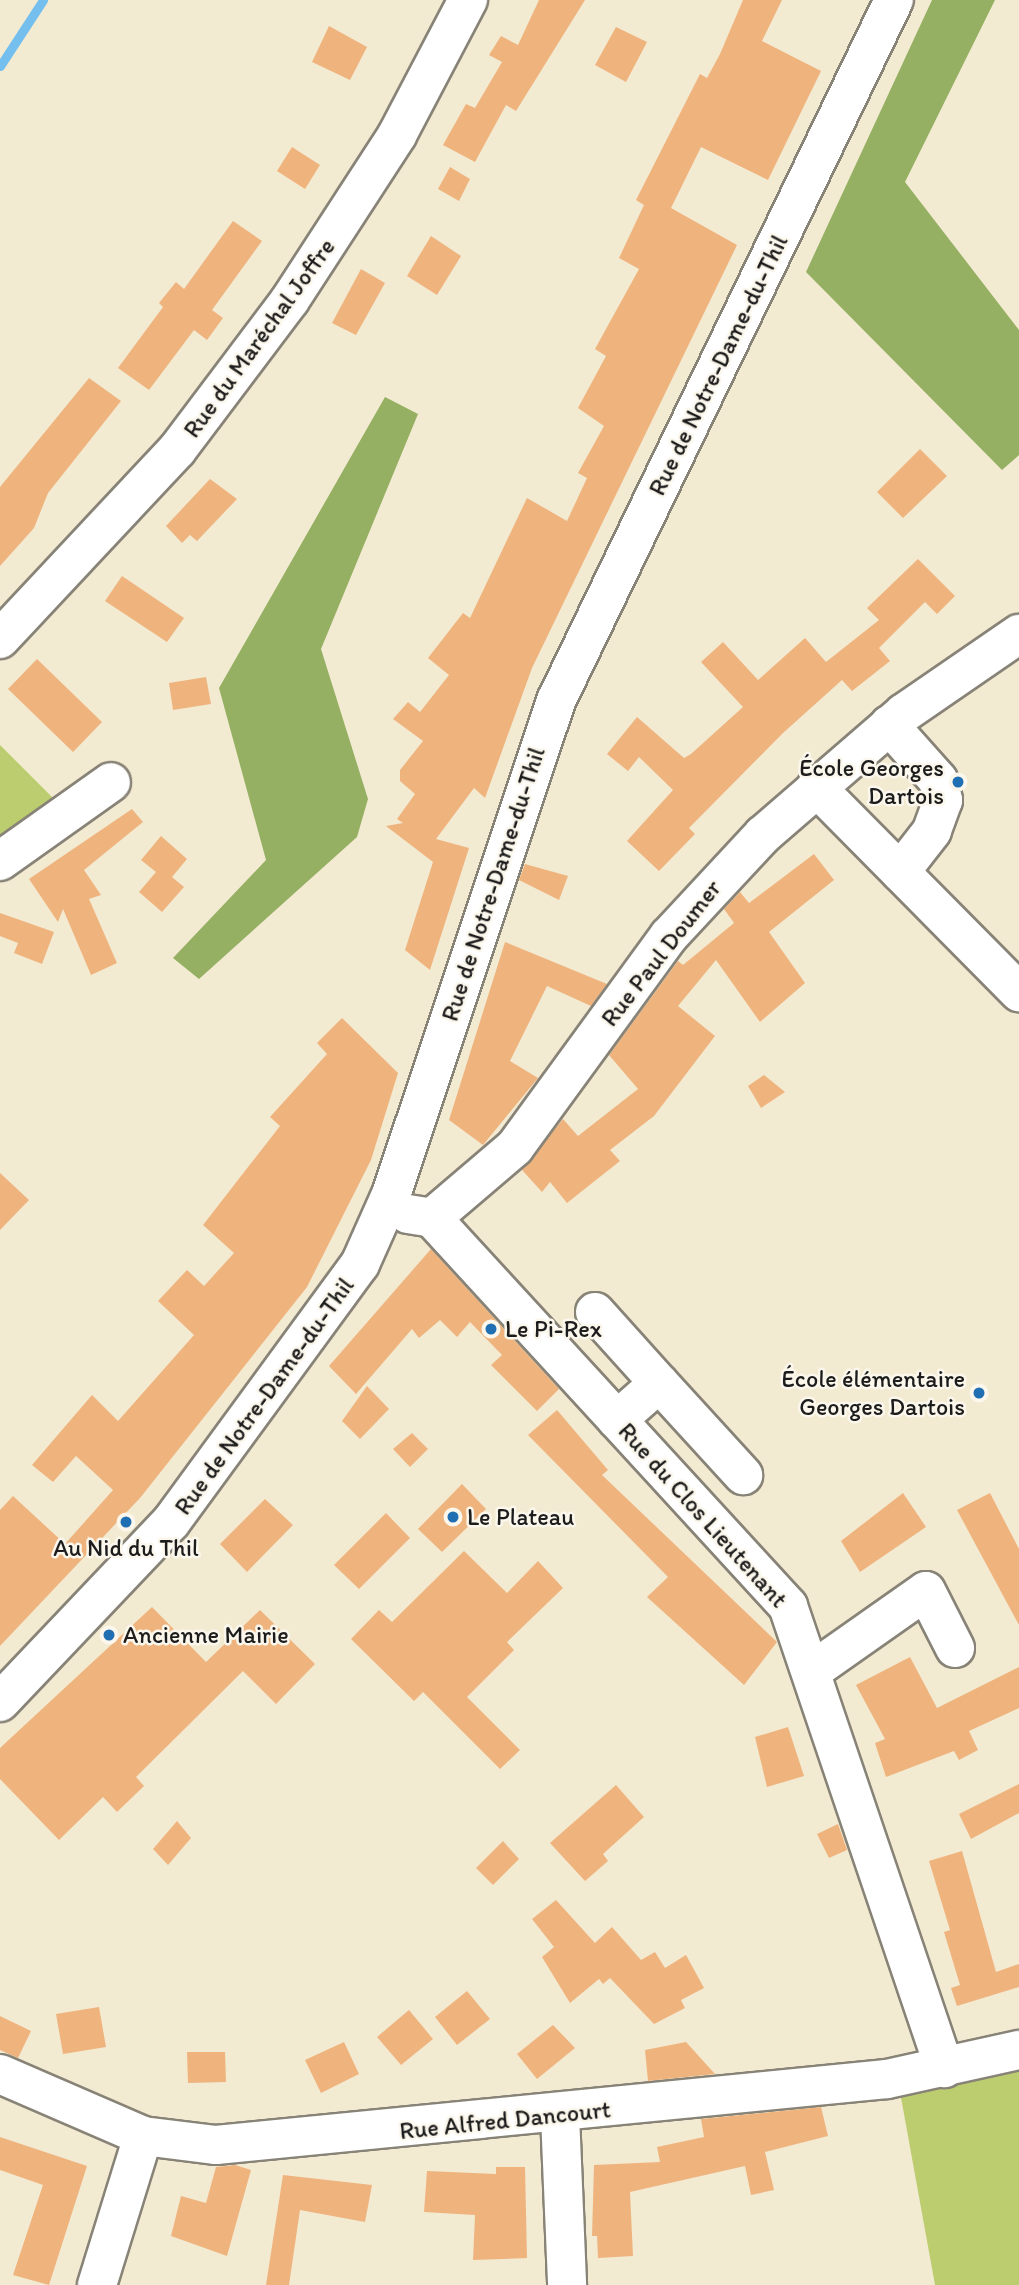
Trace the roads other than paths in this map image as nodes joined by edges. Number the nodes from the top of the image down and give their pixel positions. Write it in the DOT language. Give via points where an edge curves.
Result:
graph roads {
  1 [pos="468,0"];
  2 [pos="894,0"];
  3 [pos="8,617"];
  4 [pos="1019,634"];
  5 [pos="889,725"];
  6 [pos="111,782"];
  7 [pos="816,788"];
  8 [pos="0,861"];
  9 [pos="900,872"];
  10 [pos="1019,992"];
  11 [pos="387,1206"];
  12 [pos="432,1218"];
  13 [pos="595,1312"];
  14 [pos="659,1383"];
  15 [pos="617,1420"];
  16 [pos="743,1475"];
  17 [pos="955,1648"];
  18 [pos="812,1671"];
  19 [pos="0,1702"];
  20 [pos="1019,2050"];
  21 [pos="944,2068"];
  22 [pos="0,2074"];
  23 [pos="560,2115"];
  24 [pos="142,2136"];
  25 [pos="97,2285"];
  26 [pos="567,2285"];
  1 -- 3 [label="street, Rue du Maréchal Joffre" via="384,156 290,300 177,450"];
  2 -- 11 [label="street, Rue de Notre-Dame-du-Thil" via="556,701"];
  4 -- 5 [label="street, Rue Paul Doumer"];
  5 -- 7 [label="street, Rue Paul Doumer"];
  5 -- 9 [label="street" via="938,780 943,800 932,831"];
  6 -- 8 [label="street"];
  7 -- 9 [label="street"];
  7 -- 12 [label="street, Rue Paul Doumer" via="690,909 515,1147"];
  9 -- 10 [label="street"];
  11 -- 12 [label="street"];
  11 -- 19 [label="street, Rue de Notre-Dame-du-Thil" via="335,1305 171,1522"];
  12 -- 15 [label="street, Rue du Clos Lieutenant"];
  13 -- 14 [label="street"];
  14 -- 15 [label="street"];
  14 -- 16 [label="street"];
  15 -- 18 [label="street, Rue du Clos Lieutenant" via="788,1606"];
  17 -- 18 [label="street" via="926,1591"];
  18 -- 21 [label="street, Rue du Clos Lieutenant"];
  20 -- 21 [label="street, Rue Alfred Dancourt"];
  21 -- 23 [label="street, Rue Alfred Dancourt"];
  22 -- 24 [label="street, Rue Alfred Dancourt"];
  23 -- 24 [label="street, Rue Alfred Dancourt" via="266,2143"];
  23 -- 26 [label="street"];
  24 -- 25 [label="street"];
}
